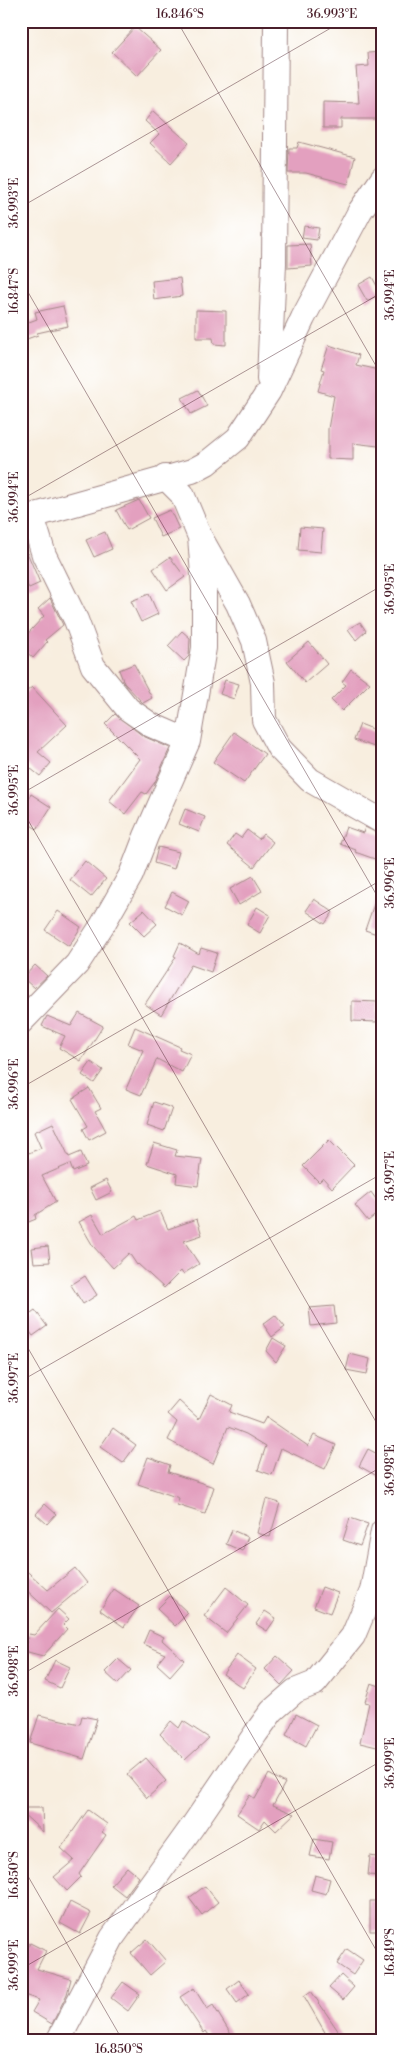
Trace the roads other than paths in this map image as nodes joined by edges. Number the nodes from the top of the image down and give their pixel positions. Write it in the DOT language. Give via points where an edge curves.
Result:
graph roads {
  1 [pos="276,21"];
  2 [pos="383,178"];
  3 [pos="269,390"];
  4 [pos="164,477"];
  5 [pos="27,518"];
  6 [pos="200,537"];
  7 [pos="188,741"];
  8 [pos="383,822"];
  9 [pos="21,1022"];
  10 [pos="383,1531"];
  11 [pos="58,2041"];
  1 -- 3 [label="street" via="274,263"];
  2 -- 3 [label="street" via="360,211"];
  3 -- 4 [label="street" via="238,438 192,471"];
  4 -- 5 [label="street"];
  4 -- 6 [label="street" via="182,494"];
  5 -- 7 [label="street" via="76,620 93,666 128,709 151,725"];
  6 -- 7 [label="street" via="204,648"];
  6 -- 8 [label="street" via="238,604 254,641 263,683 264,720 279,748 310,780"];
  7 -- 9 [label="street" via="132,875 103,924 77,964"];
  10 -- 11 [label="street" via="372,1592 353,1636 315,1683 295,1691 272,1711 112,1938"];
}
